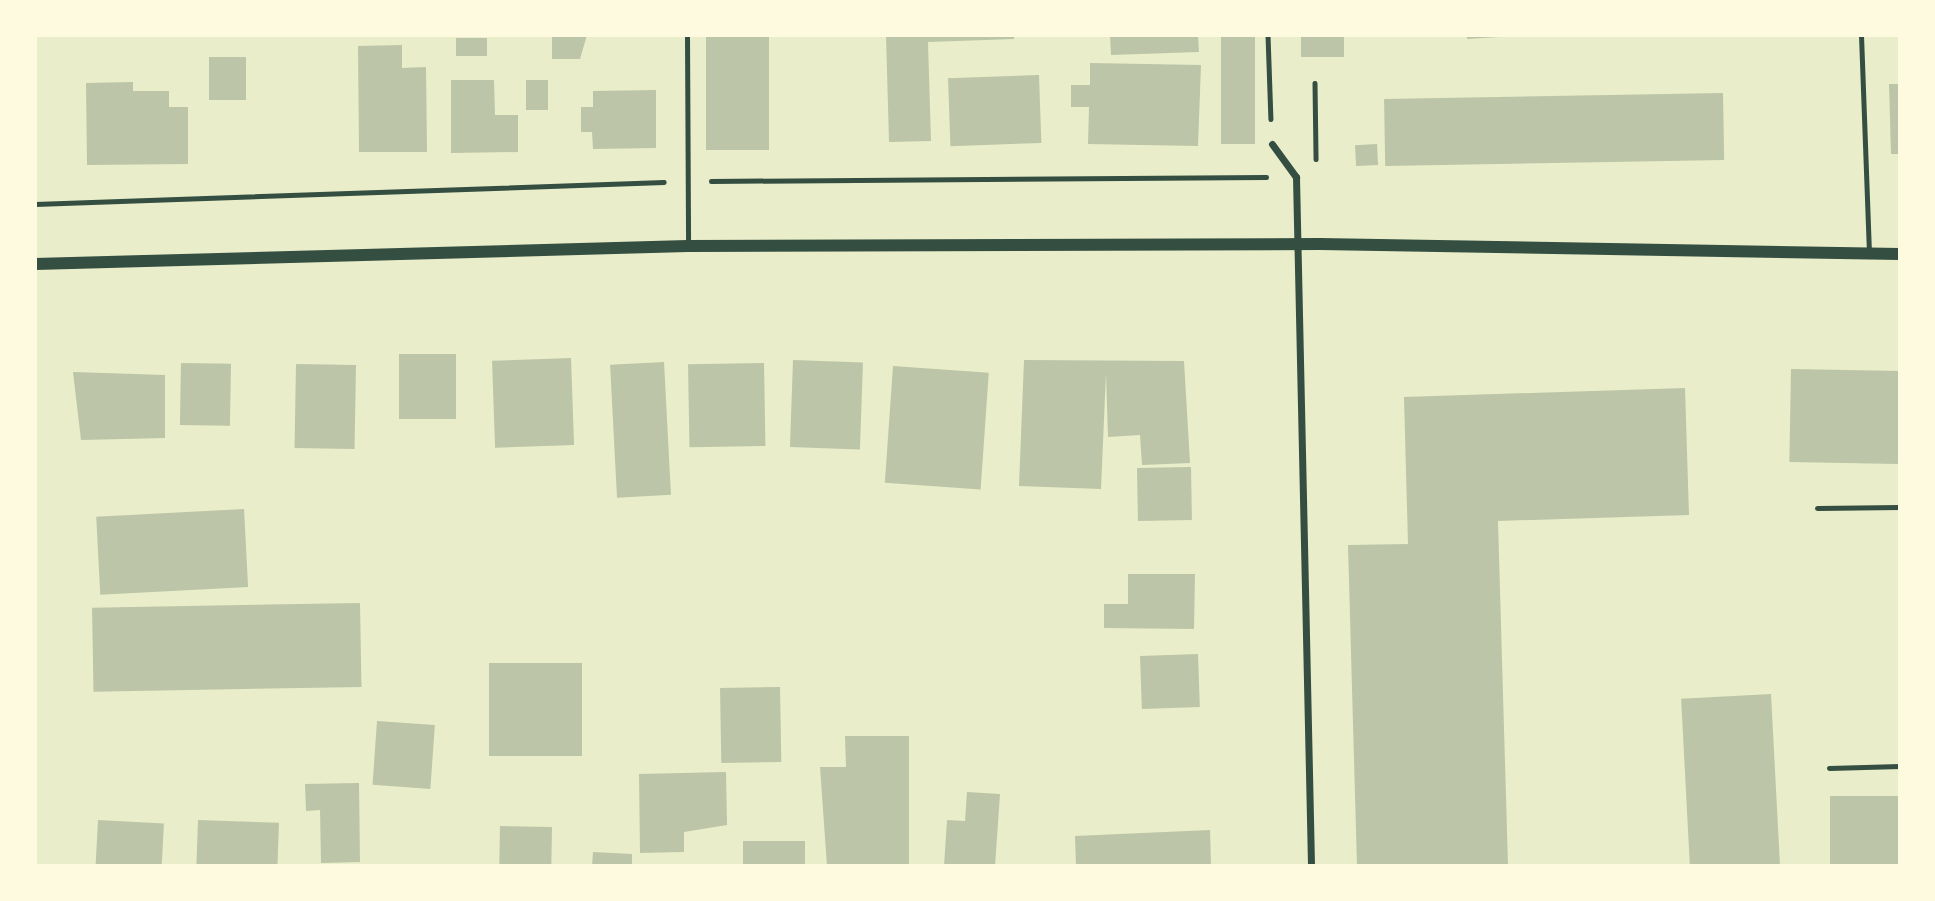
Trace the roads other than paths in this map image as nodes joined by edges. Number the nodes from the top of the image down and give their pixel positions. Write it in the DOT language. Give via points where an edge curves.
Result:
graph roads {
  1 [pos="687,35"];
  2 [pos="1861,35"];
  3 [pos="1272,144"];
  4 [pos="1298,245"];
  5 [pos="688,246"];
  6 [pos="1869,254"];
  7 [pos="1900,254"];
  8 [pos="35,264"];
  9 [pos="1900,507"];
  10 [pos="1817,509"];
  11 [pos="1900,766"];
  12 [pos="1829,768"];
  13 [pos="1311,866"];
  1 -- 5 [label="lane"];
  2 -- 6 [label="lane"];
  3 -- 4 [label="street" via="1296,177"];
  4 -- 5 [label="street"];
  4 -- 6 [label="street"];
  4 -- 13 [label="street"];
  5 -- 8 [label="street"];
  6 -- 7 [label="street"];
  9 -- 10 [label="lane"];
  11 -- 12 [label="lane"];
}
